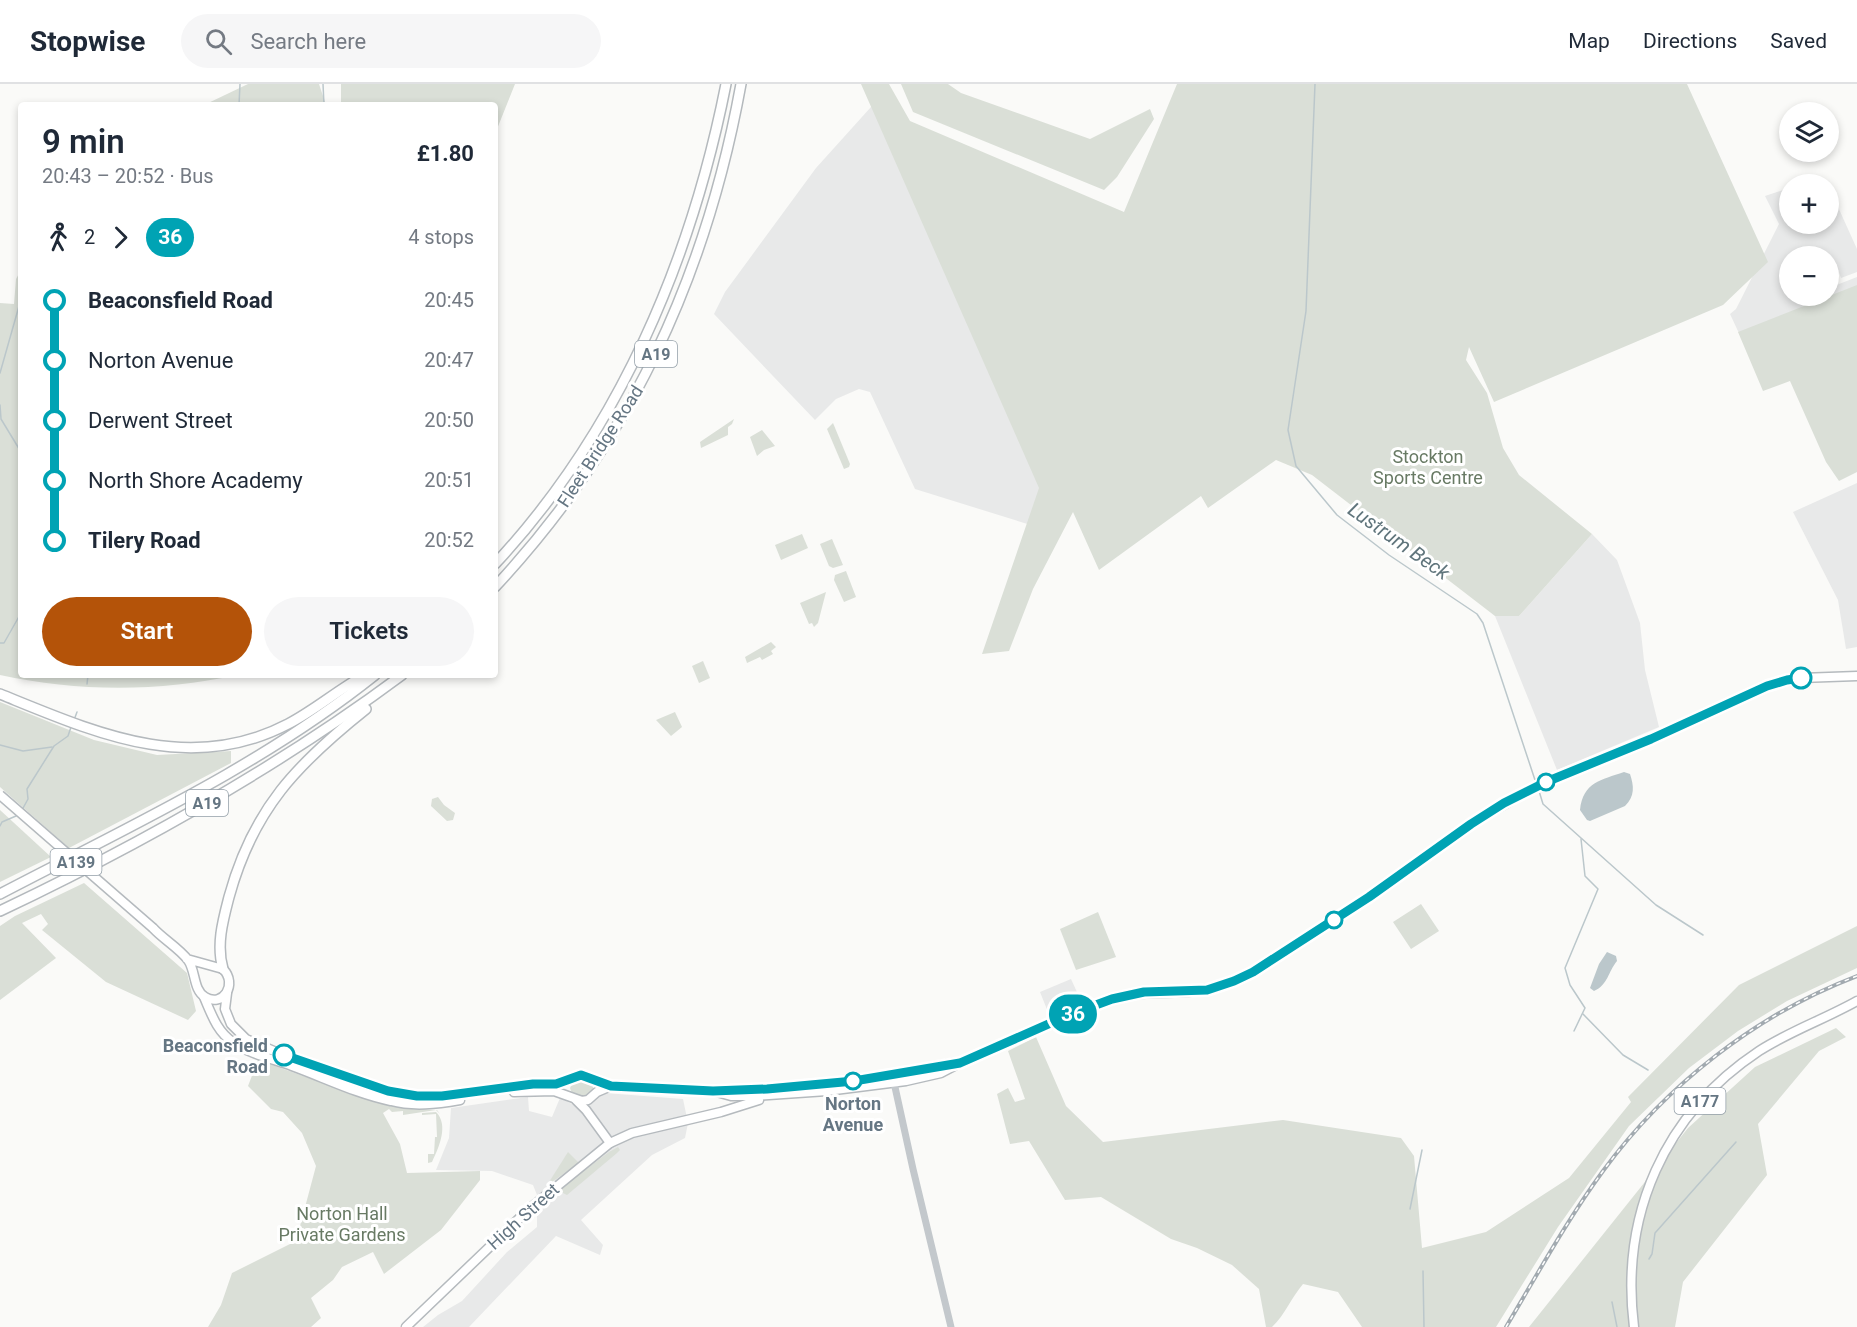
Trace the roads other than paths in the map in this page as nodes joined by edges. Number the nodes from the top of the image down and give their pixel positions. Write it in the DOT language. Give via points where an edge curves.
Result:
graph roads {
  1 [pos="726,84"];
  2 [pos="741,84"];
  3 [pos="498,560"];
  4 [pos="498,583"];
  5 [pos="1857,676"];
  6 [pos="360,678"];
  7 [pos="371,678"];
  8 [pos="398,678"];
  9 [pos="399,678"];
  10 [pos="0,694"];
  11 [pos="0,795"];
  12 [pos="2,893"];
  13 [pos="0,911"];
  14 [pos="187,959"];
  15 [pos="213,965"];
  16 [pos="224,969"];
  17 [pos="196,982"];
  18 [pos="227,993"];
  19 [pos="204,997"];
  20 [pos="1857,1001"];
  21 [pos="893,1079"];
  22 [pos="568,1080"];
  23 [pos="594,1080"];
  24 [pos="611,1086"];
  25 [pos="713,1091"];
  26 [pos="597,1092"];
  27 [pos="777,1095"];
  28 [pos="572,1098"];
  29 [pos="588,1100"];
  30 [pos="586,1110"];
  31 [pos="610,1143"];
  32 [pos="406,1327"];
  33 [pos="951,1327"];
  34 [pos="1634,1327"];
  1 -- 3 [label="highway, Fleet Bridge Road / A19" via="698,204 640,352 583,452"];
  2 -- 4 [label="highway, Fleet Bridge Road / A19" via="714,205 687,283 652,362 616,428 577,487"];
  5 -- 21 [label="main road" via="1801,678 1767,686 1536,787 1471,824 1369,897 1234,981 1198,991 1124,996 960,1063"];
  6 -- 10 [label="highway" via="287,724 234,743 210,747 150,746 121,740"];
  7 -- 12 [label="highway, A19" via="320,716 225,775"];
  8 -- 13 [label="highway, A19" via="231,789"];
  9 -- 16 [label="highway" via="306,760 268,806 236,873 220,944"];
  11 -- 14 [label="main road, A139, bridge"];
  14 -- 15 [label="main road, A139"];
  14 -- 17 [label="main road, A139"];
  15 -- 16 [label="main road, A139"];
  15 -- 17 [label="main road" via="203,969"];
  16 -- 18 [label="main road" via="230,978"];
  17 -- 19 [label="main road, A139"];
  18 -- 19 [label="main road" via="213,1000"];
  18 -- 22 [label="main road" via="225,1009 231,1024 246,1039 388,1091 442,1096"];
  19 -- 28 [label="main road, A139" via="221,1032 233,1043 393,1102 428,1104 518,1091 554,1091"];
  20 -- 34 [label="main road, A177" via="1748,1059 1707,1093 1684,1121 1655,1170 1635,1230 1630,1285"];
  21 -- 25 [label="main road"];
  21 -- 27 [label="main road"];
  21 -- 33 [label="street"];
  22 -- 23 [label="main road" via="581,1075"];
  22 -- 28 [label="main road" via="565,1088"];
  23 -- 24 [label="main road"];
  23 -- 26 [label="main road"];
  24 -- 25 [label="main road"];
  24 -- 26 [label="main road"];
  25 -- 27 [label="main road" via="730,1096"];
  26 -- 29 [label="main road"];
  27 -- 31 [label="main road, High Street" via="632,1133"];
  28 -- 29 [label="main road, A139"];
  28 -- 30 [label="main road"];
  29 -- 30 [label="main road"];
  30 -- 31 [label="main road"];
  31 -- 32 [label="main road, High Street" via="528,1210"];
}
